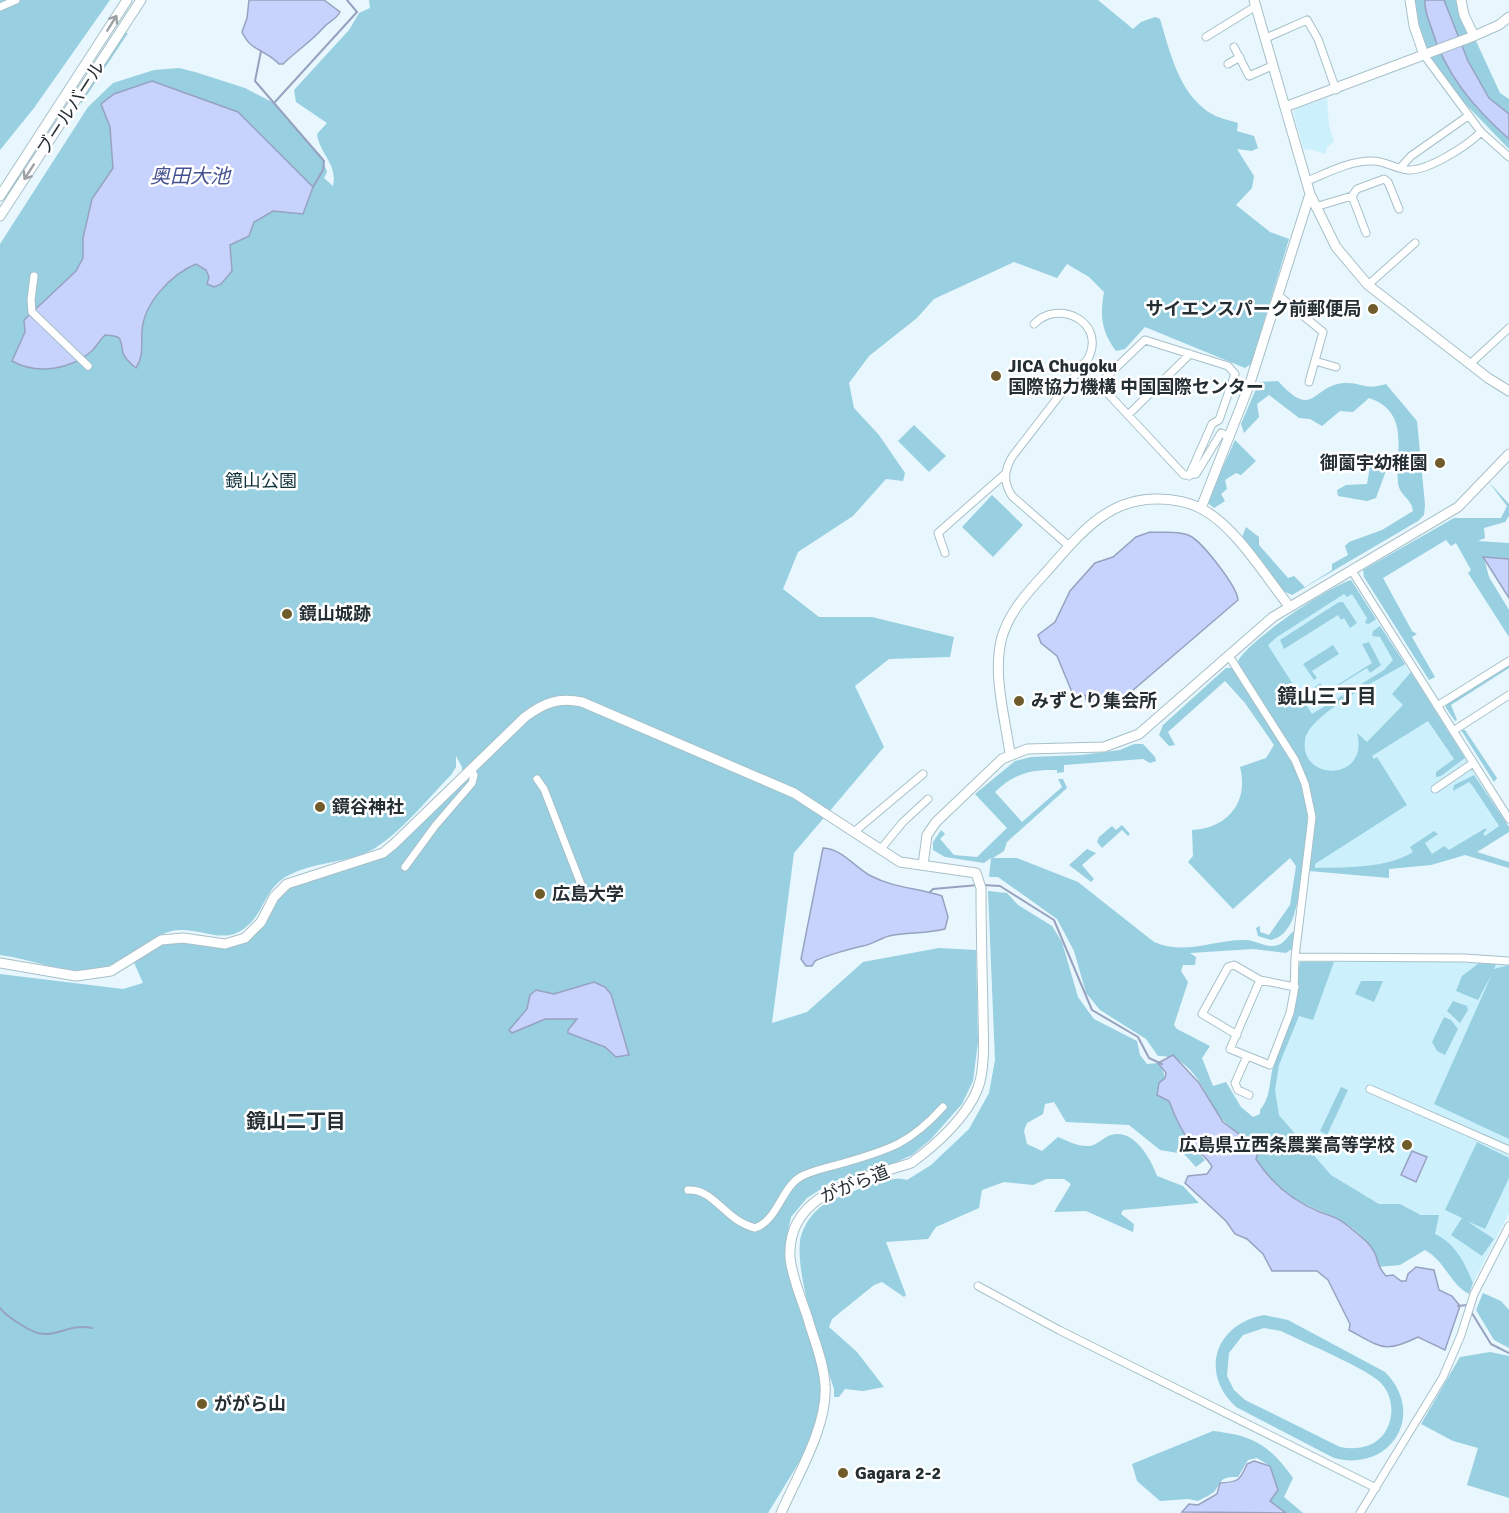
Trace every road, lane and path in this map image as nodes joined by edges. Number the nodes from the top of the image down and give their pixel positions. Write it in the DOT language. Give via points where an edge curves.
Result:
graph roads {
  1 [pos="16,0"];
  2 [pos="127,0"];
  3 [pos="141,0"];
  4 [pos="1410,0"];
  5 [pos="1461,0"];
  6 [pos="1255,3"];
  7 [pos="0,7"];
  8 [pos="1509,17"];
  9 [pos="1474,36"];
  10 [pos="1206,37"];
  11 [pos="1266,38"];
  12 [pos="1234,47"];
  13 [pos="1425,55"];
  14 [pos="1240,57"];
  15 [pos="1228,64"];
  16 [pos="1272,66"];
  17 [pos="1336,90"];
  18 [pos="1285,107"];
  19 [pos="1468,116"];
  20 [pos="1480,132"];
  21 [pos="1509,157"];
  22 [pos="1400,168"];
  23 [pos="1306,181"];
  24 [pos="1310,194"];
  25 [pos="0,196"];
  26 [pos="1352,196"];
  27 [pos="1315,207"];
  28 [pos="1399,209"];
  29 [pos="0,216"];
  30 [pos="1366,233"];
  31 [pos="1415,243"];
  32 [pos="34,276"];
  33 [pos="1368,285"];
  34 [pos="1278,295"];
  35 [pos="1034,324"];
  36 [pos="1509,328"];
  37 [pos="1191,354"];
  38 [pos="1314,361"];
  39 [pos="1470,364"];
  40 [pos="88,366"];
  41 [pos="1336,367"];
  42 [pos="1309,382"];
  43 [pos="1509,392"];
  44 [pos="1128,415"];
  45 [pos="1230,437"];
  46 [pos="1509,454"];
  47 [pos="1005,474"];
  48 [pos="1189,476"];
  49 [pos="1201,508"];
  50 [pos="1069,546"];
  51 [pos="945,553"];
  52 [pos="1352,571"];
  53 [pos="1289,606"];
  54 [pos="1229,656"];
  55 [pos="1509,661"];
  56 [pos="1509,695"];
  57 [pos="1437,706"];
  58 [pos="1453,731"];
  59 [pos="1010,754"];
  60 [pos="1473,763"];
  61 [pos="471,770"];
  62 [pos="923,774"];
  63 [pos="537,779"];
  64 [pos="1435,789"];
  65 [pos="928,799"];
  66 [pos="1509,819"];
  67 [pos="854,832"];
  68 [pos="880,850"];
  69 [pos="923,865"];
  70 [pos="405,867"];
  71 [pos="592,895"];
  72 [pos="1295,957"];
  73 [pos="1509,961"];
  74 [pos="0,963"];
  75 [pos="1260,980"];
  76 [pos="1295,987"];
  77 [pos="1237,1035"];
  78 [pos="1247,1056"];
  79 [pos="1370,1089"];
  80 [pos="1248,1095"];
  81 [pos="943,1107"];
  82 [pos="1509,1150"];
  83 [pos="688,1191"];
  84 [pos="1509,1226"];
  85 [pos="978,1286"];
  86 [pos="1376,1488"];
  87 [pos="781,1513"];
  88 [pos="1360,1513"];
  1 -- 7 [label="street"];
  25 -- 2 [label="street, one-way"];
  3 -- 29 [label="street, ブールバール, one-way"];
  4 -- 13 [label="street"];
  5 -- 9 [label="street"];
  6 -- 10 [label="street"];
  6 -- 11 [label="street"];
  8 -- 9 [label="street"];
  9 -- 13 [label="street"];
  11 -- 16 [label="street"];
  11 -- 17 [label="street" via="1306,20 1318,39"];
  12 -- 14 [label="street"];
  13 -- 17 [label="street"];
  13 -- 19 [label="street"];
  14 -- 15 [label="street"];
  14 -- 16 [label="street" via="1249,76"];
  16 -- 18 [label="street"];
  17 -- 18 [label="street"];
  18 -- 23 [label="street"];
  19 -- 20 [label="street"];
  19 -- 22 [label="street"];
  20 -- 21 [label="street"];
  20 -- 22 [label="street" via="1471,142 1432,164 1418,170"];
  22 -- 23 [label="street" via="1372,161 1357,163"];
  23 -- 24 [label="street"];
  24 -- 27 [label="street"];
  24 -- 34 [label="street"];
  26 -- 27 [label="street"];
  26 -- 28 [label="street" via="1357,189 1384,179"];
  26 -- 30 [label="street"];
  27 -- 33 [label="street" via="1336,247"];
  31 -- 33 [label="street"];
  32 -- 40 [label="street" via="32,312"];
  33 -- 39 [label="street"];
  34 -- 38 [label="street" via="1323,332"];
  34 -- 45 [label="street"];
  35 -- 47 [label="street" via="1053,313 1081,320 1090,328 1093,348 1012,457"];
  36 -- 39 [label="street"];
  37 -- 44 [label="street"];
  37 -- 44 [label="street" via="1145,340 1099,384"];
  37 -- 48 [label="street" via="1228,366 1235,374 1219,420 1212,424"];
  38 -- 41 [label="street"];
  38 -- 42 [label="street"];
  39 -- 43 [label="street"];
  44 -- 48 [label="street"];
  45 -- 48 [label="street" via="1221,433 1196,474"];
  45 -- 49 [label="street"];
  46 -- 52 [label="street" via="1458,507"];
  47 -- 50 [label="street" via="1012,496"];
  47 -- 51 [label="street" via="938,532"];
  49 -- 50 [label="street" via="1170,499 1124,504 1096,519"];
  49 -- 53 [label="street" via="1232,534"];
  50 -- 59 [label="street" via="1015,608 1002,637 999,676"];
  52 -- 53 [label="street"];
  52 -- 57 [label="street"];
  53 -- 54 [label="street"];
  54 -- 59 [label="street" via="1138,734 1104,747 1027,749"];
  54 -- 72 [label="street" via="1295,760 1309,798 1310,848"];
  55 -- 57 [label="street"];
  56 -- 58 [label="street"];
  57 -- 58 [label="street"];
  58 -- 60 [label="street"];
  59 -- 69 [label="street" via="994,764 936,822 927,835"];
  60 -- 64 [label="street"];
  60 -- 66 [label="street"];
  61 -- 67 [label="street" via="525,717 543,704 564,698 582,702 794,793"];
  61 -- 70 [label="street" via="472,783"];
  61 -- 74 [label="street" via="383,853 287,884 245,938 225,944 183,938 161,940 111,971 76,976"];
  62 -- 67 [label="street"];
  63 -- 71 [label="street" via="584,892"];
  65 -- 68 [label="street"];
  67 -- 68 [label="street"];
  68 -- 69 [label="street" via="900,862"];
  69 -- 87 [label="street, ががら道" via="979,881 983,1055 978,1088 955,1121 919,1157 822,1196 804,1211 793,1232 790,1259 820,1359 825,1406"];
  72 -- 73 [label="street"];
  72 -- 76 [label="street"];
  75 -- 76 [label="street"];
  75 -- 77 [label="street"];
  75 -- 77 [label="street" via="1234,965 1228,966 1202,1014"];
  76 -- 78 [label="street" via="1290,1013 1270,1065"];
  77 -- 78 [label="street" via="1230,1049"];
  78 -- 80 [label="street" via="1235,1083 1238,1090"];
  79 -- 82 [label="street"];
  81 -- 83 [label="street" via="908,1140 891,1149 804,1175 788,1189 766,1221 755,1228 730,1217 705,1193"];
  84 -- 86 [label="street" via="1472,1302 1443,1377"];
  85 -- 86 [label="street"];
  86 -- 88 [label="street"];
}
